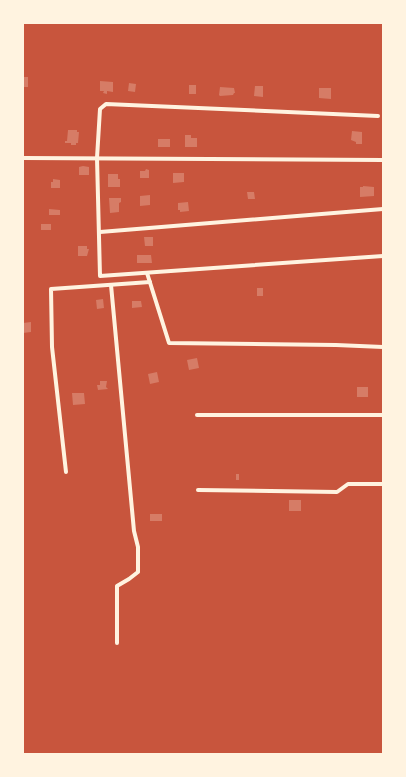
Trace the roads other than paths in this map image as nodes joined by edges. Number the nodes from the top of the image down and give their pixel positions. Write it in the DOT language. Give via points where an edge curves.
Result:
graph roads {
  1 [pos="378,116"];
  2 [pos="23,158"];
  3 [pos="98,158"];
  4 [pos="383,160"];
  5 [pos="383,209"];
  6 [pos="100,232"];
  7 [pos="383,256"];
  8 [pos="147,273"];
  9 [pos="150,282"];
  10 [pos="111,286"];
  11 [pos="383,347"];
  12 [pos="197,415"];
  13 [pos="383,415"];
  14 [pos="66,472"];
  15 [pos="383,484"];
  16 [pos="198,490"];
  17 [pos="117,643"];
  1 -- 3 [label="street" via="106,104 100,109"];
  2 -- 3 [label="street"];
  3 -- 4 [label="street"];
  3 -- 6 [label="street"];
  5 -- 6 [label="street"];
  6 -- 8 [label="street" via="100,276"];
  7 -- 8 [label="street"];
  8 -- 9 [label="street"];
  9 -- 10 [label="street"];
  9 -- 11 [label="street" via="169,343"];
  10 -- 14 [label="street" via="51,289 52,347"];
  10 -- 17 [label="street" via="133,523 138,547 138,572 117,586"];
  12 -- 13 [label="street"];
  15 -- 16 [label="street" via="348,484 337,492"];
}
